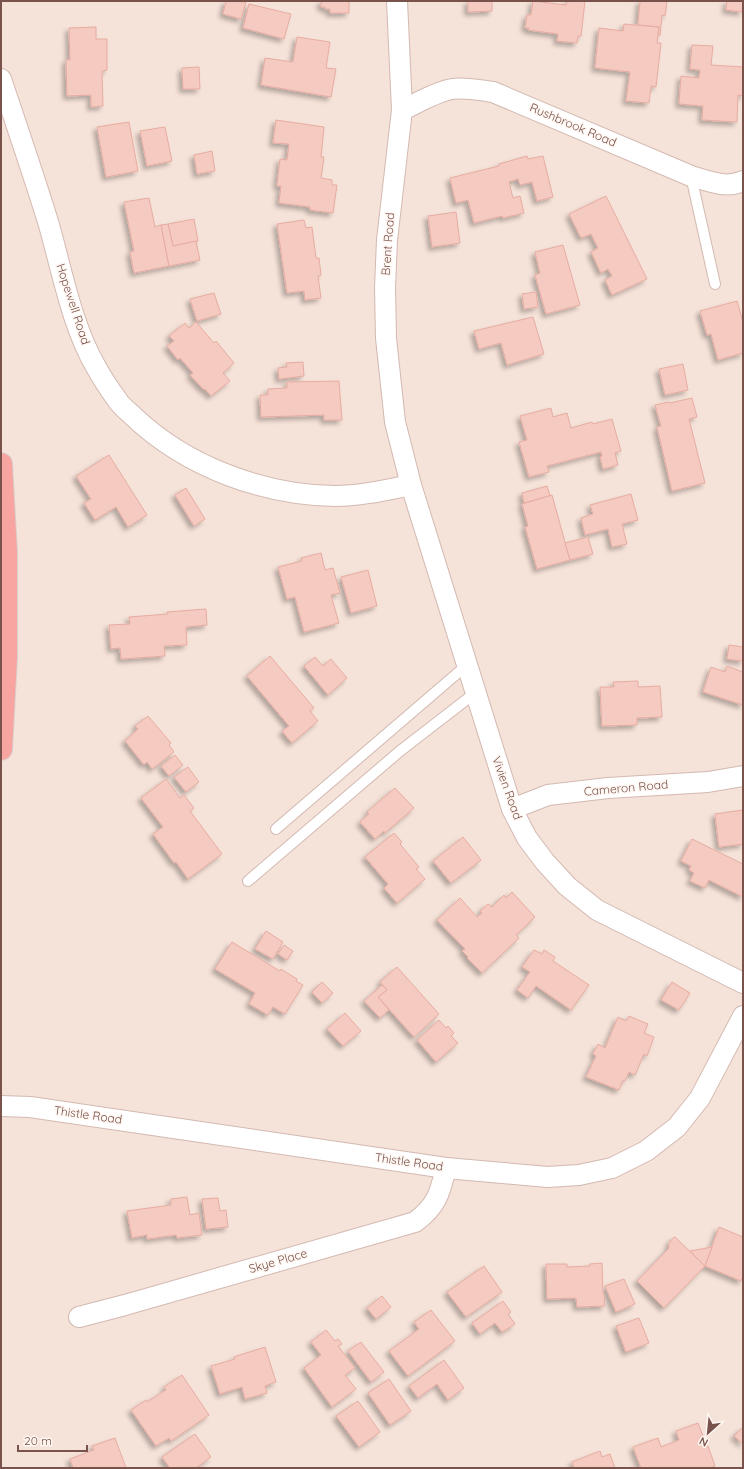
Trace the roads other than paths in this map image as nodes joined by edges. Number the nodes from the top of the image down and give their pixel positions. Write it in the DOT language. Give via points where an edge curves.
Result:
graph roads {
  1 [pos="397,1"];
  2 [pos="1,79"];
  3 [pos="402,110"];
  4 [pos="691,176"];
  5 [pos="743,181"];
  6 [pos="714,284"];
  7 [pos="1,464"];
  8 [pos="411,485"];
  9 [pos="467,665"];
  10 [pos="476,693"];
  11 [pos="1,750"];
  12 [pos="743,776"];
  13 [pos="512,809"];
  14 [pos="276,830"];
  15 [pos="248,881"];
  16 [pos="743,983"];
  17 [pos="743,1016"];
  18 [pos="1,1106"];
  19 [pos="446,1168"];
  20 [pos="79,1317"];
  1 -- 3 [label="street, Brent Road"];
  2 -- 8 [label="street, Hopewell Road" via="40,197 79,333 118,402 150,432 187,457 227,475 269,488 336,496"];
  3 -- 4 [label="street, Rushbrook Road" via="452,89 493,92"];
  3 -- 8 [label="street, Brent Road" via="387,240 386,338 395,422"];
  4 -- 5 [label="street, Rushbrook Road" via="719,184 736,184"];
  4 -- 6 [label="lane"];
  7 -- 11 [label="highway" via="6,552 6,642"];
  8 -- 9 [label="street, Vivien Road"];
  9 -- 10 [label="street, Vivien Road"];
  9 -- 14 [label="lane"];
  10 -- 13 [label="street, Vivien Road"];
  10 -- 15 [label="lane" via="400,751"];
  12 -- 13 [label="street, Cameron Road" via="708,782 608,788 548,795"];
  13 -- 16 [label="street, Vivien Road" via="527,838 545,862 567,886 597,910"];
  17 -- 19 [label="street, Thistle Road" via="700,1098 677,1128 646,1151 612,1168 579,1175 548,1177"];
  18 -- 19 [label="street, Thistle Road" via="30,1107"];
  19 -- 20 [label="street, Skye Place" via="437,1198 427,1213 415,1222"];
}
